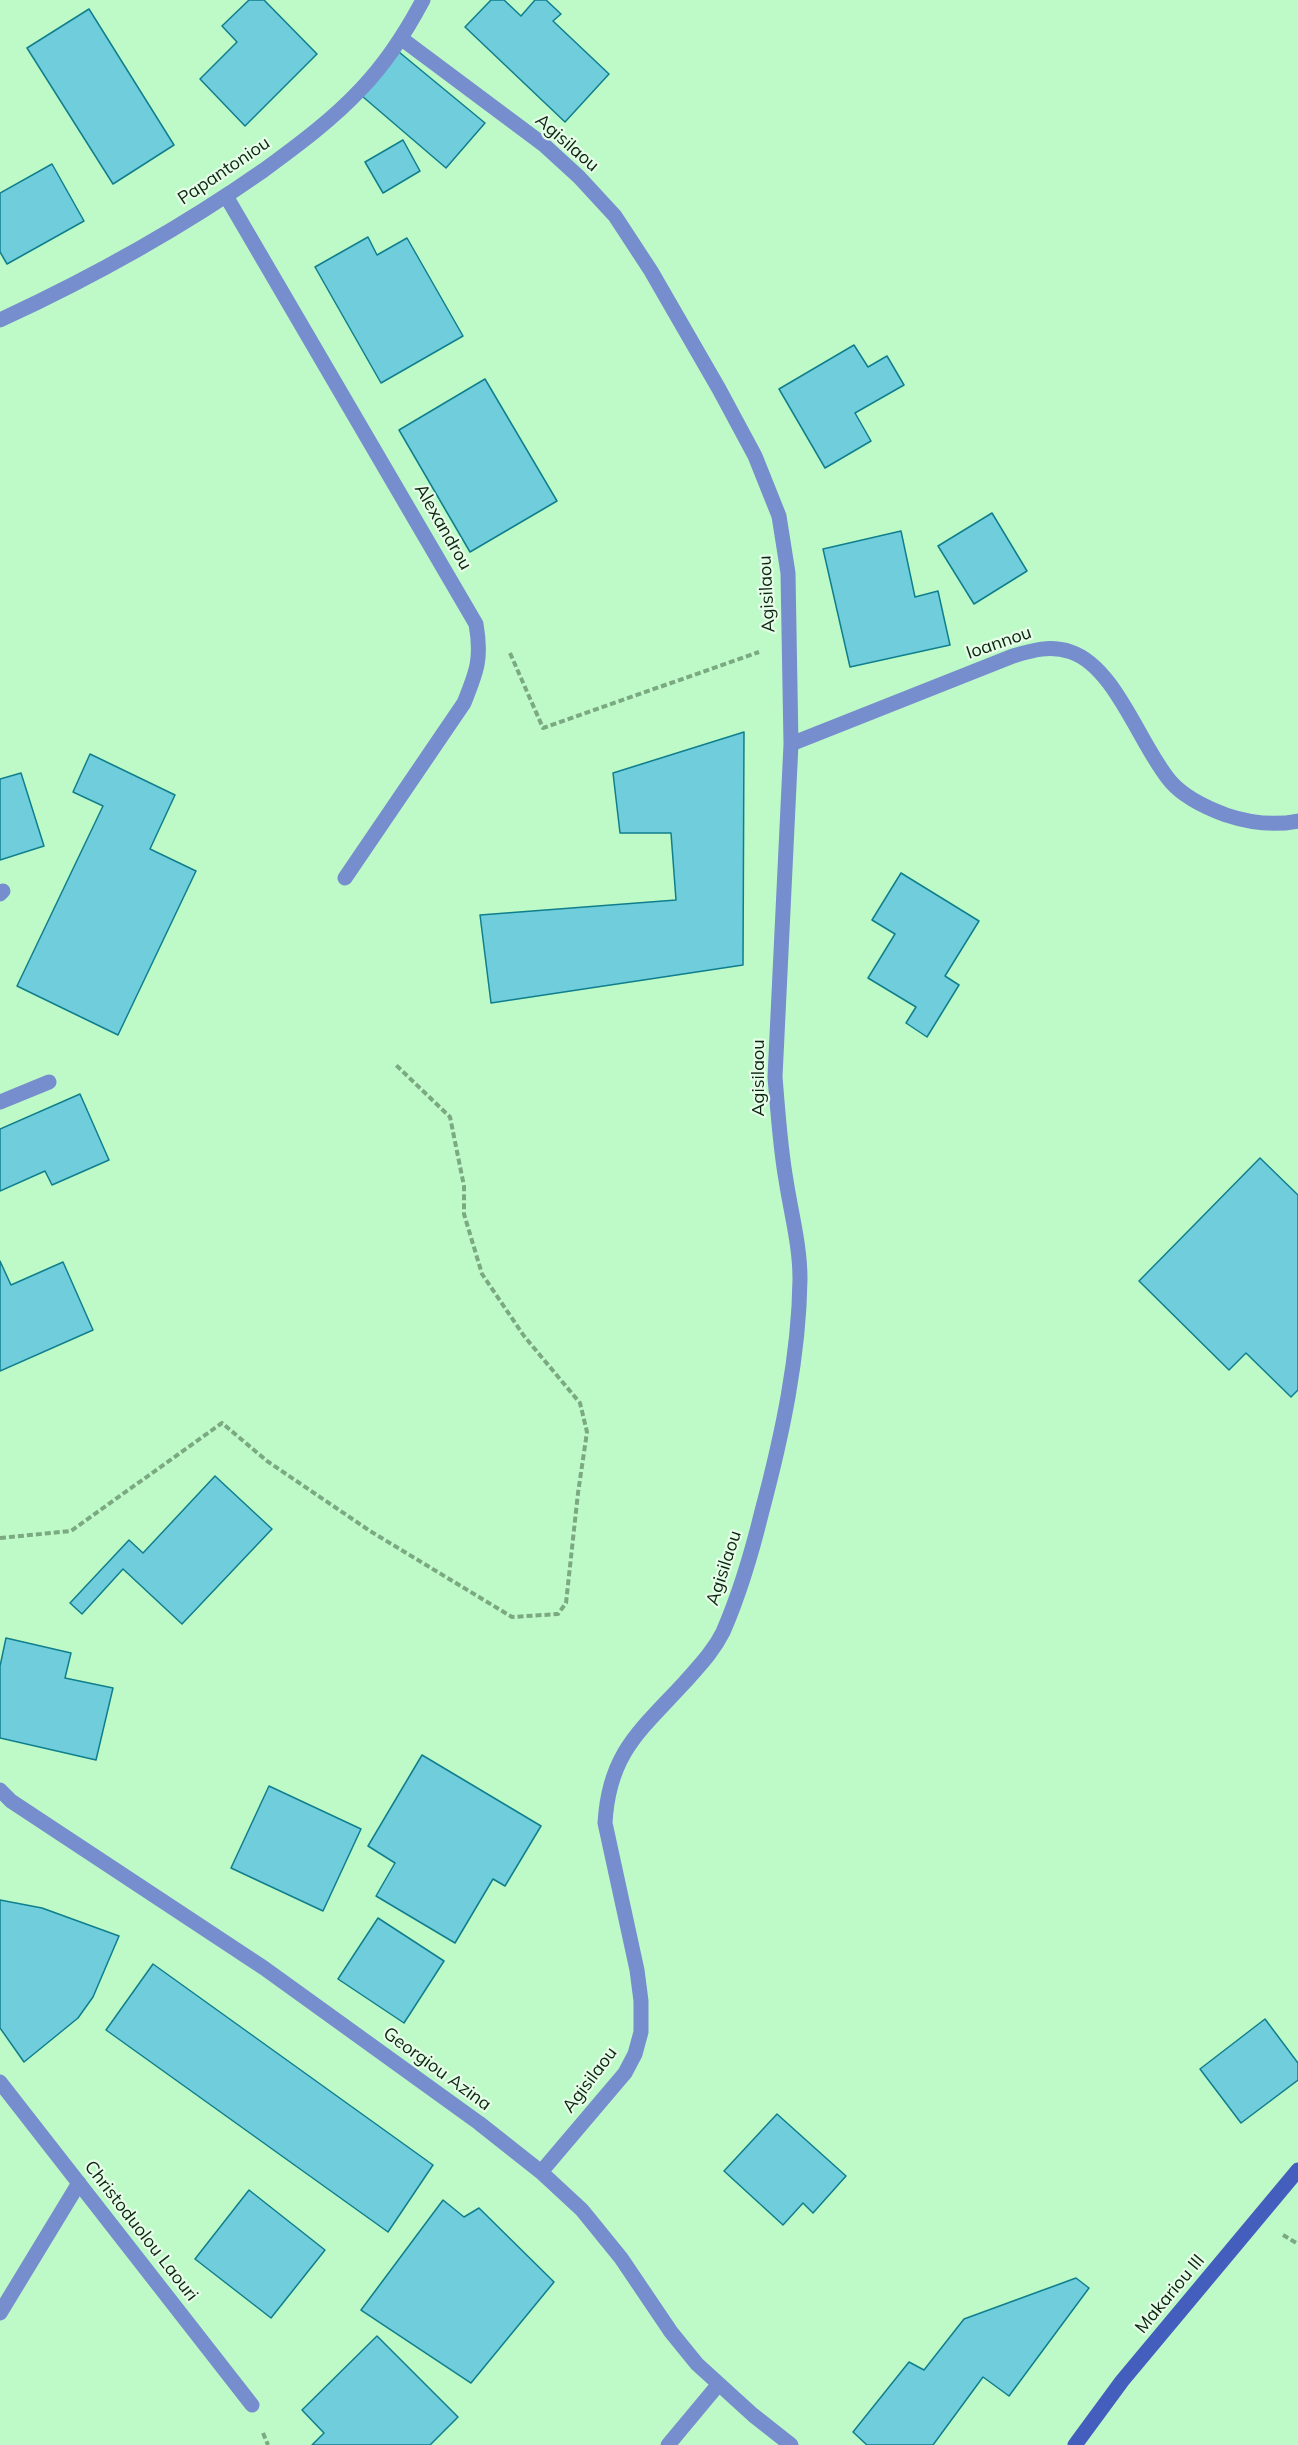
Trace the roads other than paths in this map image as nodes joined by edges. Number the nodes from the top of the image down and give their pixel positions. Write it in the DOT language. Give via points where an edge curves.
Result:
graph roads {
  1 [pos="423,0"];
  2 [pos="402,39"];
  3 [pos="226,196"];
  4 [pos="0,320"];
  5 [pos="791,744"];
  6 [pos="1298,821"];
  7 [pos="345,878"];
  8 [pos="49,1082"];
  9 [pos="0,1102"];
  10 [pos="4,1800"];
  11 [pos="0,2082"];
  12 [pos="1298,2170"];
  13 [pos="541,2172"];
  14 [pos="79,2183"];
  15 [pos="0,2313"];
  16 [pos="718,2385"];
  17 [pos="252,2405"];
  18 [pos="668,2445"];
  19 [pos="791,2445"];
  20 [pos="1075,2445"];
  1 -- 2 [label="street, Papantoniou"];
  2 -- 3 [label="street, Papantoniou" via="363,88 332,118"];
  2 -- 5 [label="street, Agisilaou" via="544,145 615,216 719,389 755,456 779,516 788,573"];
  3 -- 4 [label="street, Papantoniou" via="98,271"];
  3 -- 7 [label="street, Alexandrou" via="476,624 480,649 476,674 464,703"];
  5 -- 6 [label="street, Ioannou" via="1013,656 1042,648 1072,652 1094,666 1114,691 1171,782 1204,807 1242,820 1277,825"];
  5 -- 13 [label="street, Agisilaou" via="775,1077 800,1278 796,1340 778,1452 752,1551 722,1634 709,1656 630,1742 615,1768 605,1823 637,1970 641,2032 625,2073"];
  8 -- 9 [label="street"];
  10 -- 13 [label="street, Georgiou Azina" via="264,1968"];
  11 -- 14 [label="street, Christoduolou Laouri"];
  12 -- 20 [label="main road, Makariou III" via="1122,2381"];
  13 -- 16 [label="street, Georgiou Azina" via="582,2210 621,2258 671,2332"];
  14 -- 15 [label="street"];
  14 -- 17 [label="street, Christoduolou Laouri"];
  16 -- 18 [label="street"];
  16 -- 19 [label="street, Georgiou Azina"];
}
